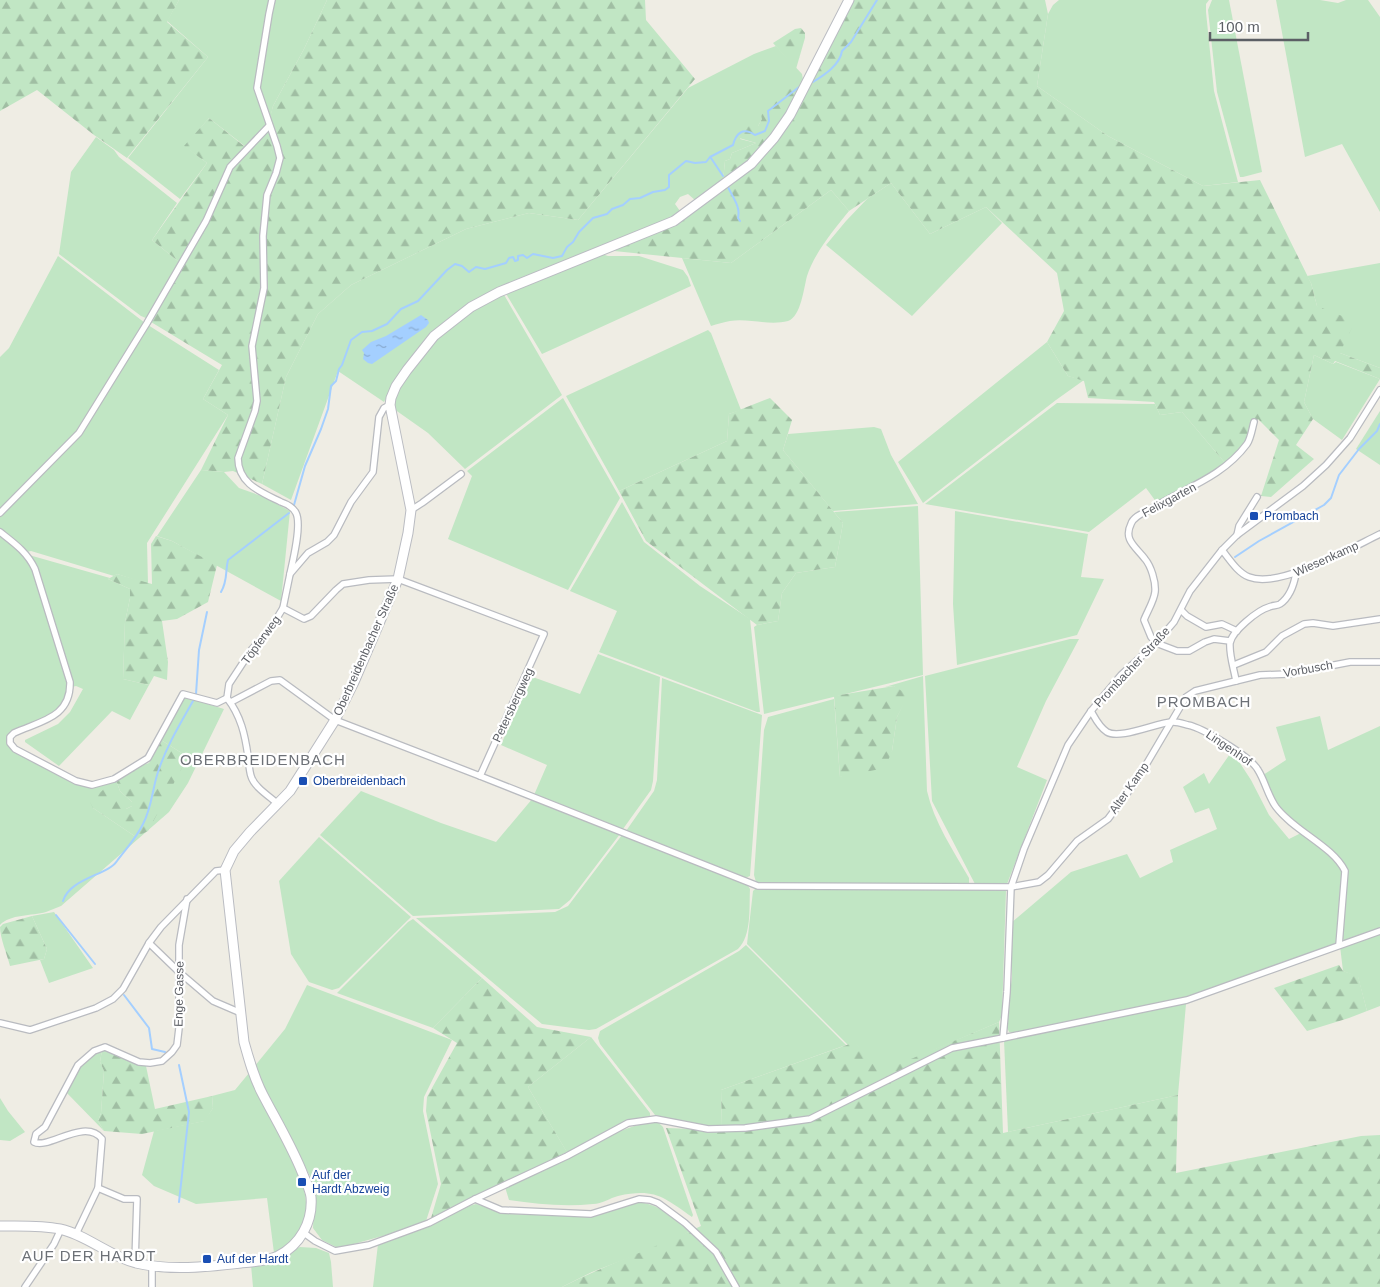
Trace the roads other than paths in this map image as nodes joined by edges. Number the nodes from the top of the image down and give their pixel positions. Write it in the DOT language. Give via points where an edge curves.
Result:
graph roads {
  1 [pos="272,0"];
  2 [pos="849,0"];
  3 [pos="269,126"];
  4 [pos="1380,390"];
  5 [pos="390,405"];
  6 [pos="1254,422"];
  7 [pos="461,474"];
  8 [pos="1257,497"];
  9 [pos="411,510"];
  10 [pos="0,513"];
  11 [pos="0,532"];
  12 [pos="1380,534"];
  13 [pos="1237,535"];
  14 [pos="1222,550"];
  15 [pos="290,574"];
  16 [pos="1296,574"];
  17 [pos="398,579"];
  18 [pos="283,608"];
  19 [pos="1181,610"];
  20 [pos="1380,619"];
  21 [pos="1237,631"];
  22 [pos="1230,641"];
  23 [pos="1156,643"];
  24 [pos="1380,662"];
  25 [pos="1234,665"];
  26 [pos="1236,681"];
  27 [pos="229,700"];
  28 [pos="1091,711"];
  29 [pos="335,720"];
  30 [pos="1172,722"];
  31 [pos="480,776"];
  32 [pos="278,804"];
  33 [pos="226,870"];
  34 [pos="1011,887"];
  35 [pos="187,898"];
  36 [pos="1380,931"];
  37 [pos="149,943"];
  38 [pos="1339,945"];
  39 [pos="179,972"];
  40 [pos="240,1013"];
  41 [pos="0,1023"];
  42 [pos="1002,1038"];
  43 [pos="98,1188"];
  44 [pos="475,1199"];
  45 [pos="0,1226"];
  46 [pos="61,1229"];
  47 [pos="304,1233"];
  48 [pos="76,1234"];
  49 [pos="134,1262"];
  50 [pos="152,1266"];
  51 [pos="25,1287"];
  52 [pos="152,1287"];
  53 [pos="736,1287"];
  1 -- 3 [label="street" via="258,88"];
  2 -- 5 [label="street" via="790,115 751,164 674,221 499,292 471,307 434,336 396,386"];
  3 -- 10 [label="street" via="230,167 206,221 79,433"];
  3 -- 15 [label="street" via="280,158 268,195 263,236 264,288 252,346 256,406 238,466 240,474 257,490 291,506 297,514 299,523"];
  4 -- 13 [label="street, Prombacher Straße" via="1350,438 1326,465"];
  5 -- 9 [label="street, Oberbreidenbacher Straße"];
  5 -- 15 [label="street, Töpferweg" via="379,417 373,472 334,535 308,553"];
  6 -- 23 [label="street, Felixgarten" via="1248,443 1227,465 1131,522 1127,535 1132,547 1146,560 1154,579 1155,592 1144,620"];
  7 -- 9 [label="street"];
  8 -- 13 [label="street"];
  9 -- 17 [label="street, Oberbreidenbacher Straße"];
  11 -- 27 [label="street" via="30,558 70,682 70,694 60,712 14,733 10,743 15,748 76,781 92,785 114,780 148,758 183,694 216,703"];
  12 -- 16 [label="street, Wiesenkamp"];
  13 -- 14 [label="street, Prombacher Straße"];
  14 -- 16 [label="street, Wiesenkamp" via="1241,573 1251,578 1266,580"];
  14 -- 19 [label="street, Prombacher Straße" via="1190,591"];
  15 -- 18 [label="street, Töpferweg"];
  16 -- 21 [label="street" via="1289,594 1279,605 1268,607"];
  17 -- 18 [label="street" via="344,584 304,619"];
  17 -- 29 [label="street, Oberbreidenbacher Straße"];
  17 -- 31 [label="street, Petersbergweg" via="544,634"];
  18 -- 27 [label="street, Töpferweg" via="229,684"];
  19 -- 21 [label="street" via="1206,628 1222,624"];
  19 -- 23 [label="street, Prombacher Straße"];
  20 -- 25 [label="street" via="1333,626 1304,624 1282,636 1266,652"];
  21 -- 22 [label="street"];
  22 -- 23 [label="street" via="1214,639 1189,651 1177,652"];
  22 -- 25 [label="street"];
  23 -- 28 [label="street, Prombacher Straße" via="1121,675"];
  24 -- 26 [label="street, Vorbusch" via="1345,662"];
  25 -- 26 [label="street"];
  26 -- 30 [label="street, Alter Kamp" via="1186,696"];
  27 -- 29 [label="street" via="280,680"];
  27 -- 32 [label="street" via="242,723 251,777"];
  28 -- 30 [label="street, Lingenhof" via="1101,727 1114,734"];
  28 -- 34 [label="street, Prombacher Straße" via="1068,745"];
  29 -- 31 [label="street"];
  29 -- 32 [label="street, Oberbreidenbacher Straße" via="299,779"];
  30 -- 34 [label="street, Alter Kamp" via="1137,780 1108,819 1077,841 1039,882"];
  30 -- 38 [label="street, Lingenhof" via="1208,732 1257,767 1276,807 1341,862 1346,871"];
  31 -- 34 [label="street, Alter Kamp" via="758,886"];
  32 -- 33 [label="street, Oberbreidenbacher Straße" via="234,851"];
  33 -- 35 [label="street" via="216,871"];
  33 -- 40 [label="street"];
  34 -- 42 [label="street, Prombacher Straße"];
  35 -- 37 [label="street"];
  35 -- 39 [label="street, Enge Gasse" via="179,945"];
  36 -- 38 [label="street"];
  37 -- 39 [label="street"];
  37 -- 41 [label="street" via="123,990 113,999 30,1030"];
  38 -- 42 [label="street" via="1187,1000"];
  39 -- 40 [label="street" via="213,1001"];
  39 -- 43 [label="street, Enge Gasse" via="179,1028 177,1045 172,1052 162,1062 150,1063 139,1062 105,1047 94,1051 78,1065 45,1127 36,1134 34,1142 37,1144 64,1135 92,1131 98,1134 102,1139"];
  40 -- 47 [label="street" via="251,1069 285,1134 311,1197"];
  42 -- 44 [label="street" via="952,1048 810,1119 745,1128 708,1129 656,1119 628,1123"];
  43 -- 48 [label="street"];
  43 -- 49 [label="street" via="124,1199 137,1199"];
  44 -- 47 [label="street" via="429,1222 369,1245 335,1251"];
  44 -- 53 [label="street" via="501,1210 591,1214 639,1199 650,1200 685,1224 716,1252"];
  45 -- 46 [label="street"];
  46 -- 48 [label="street"];
  46 -- 51 [label="street"];
  47 -- 50 [label="street" via="277,1257 193,1267"];
  48 -- 49 [label="street"];
  49 -- 50 [label="street"];
  50 -- 52 [label="street"];
}
